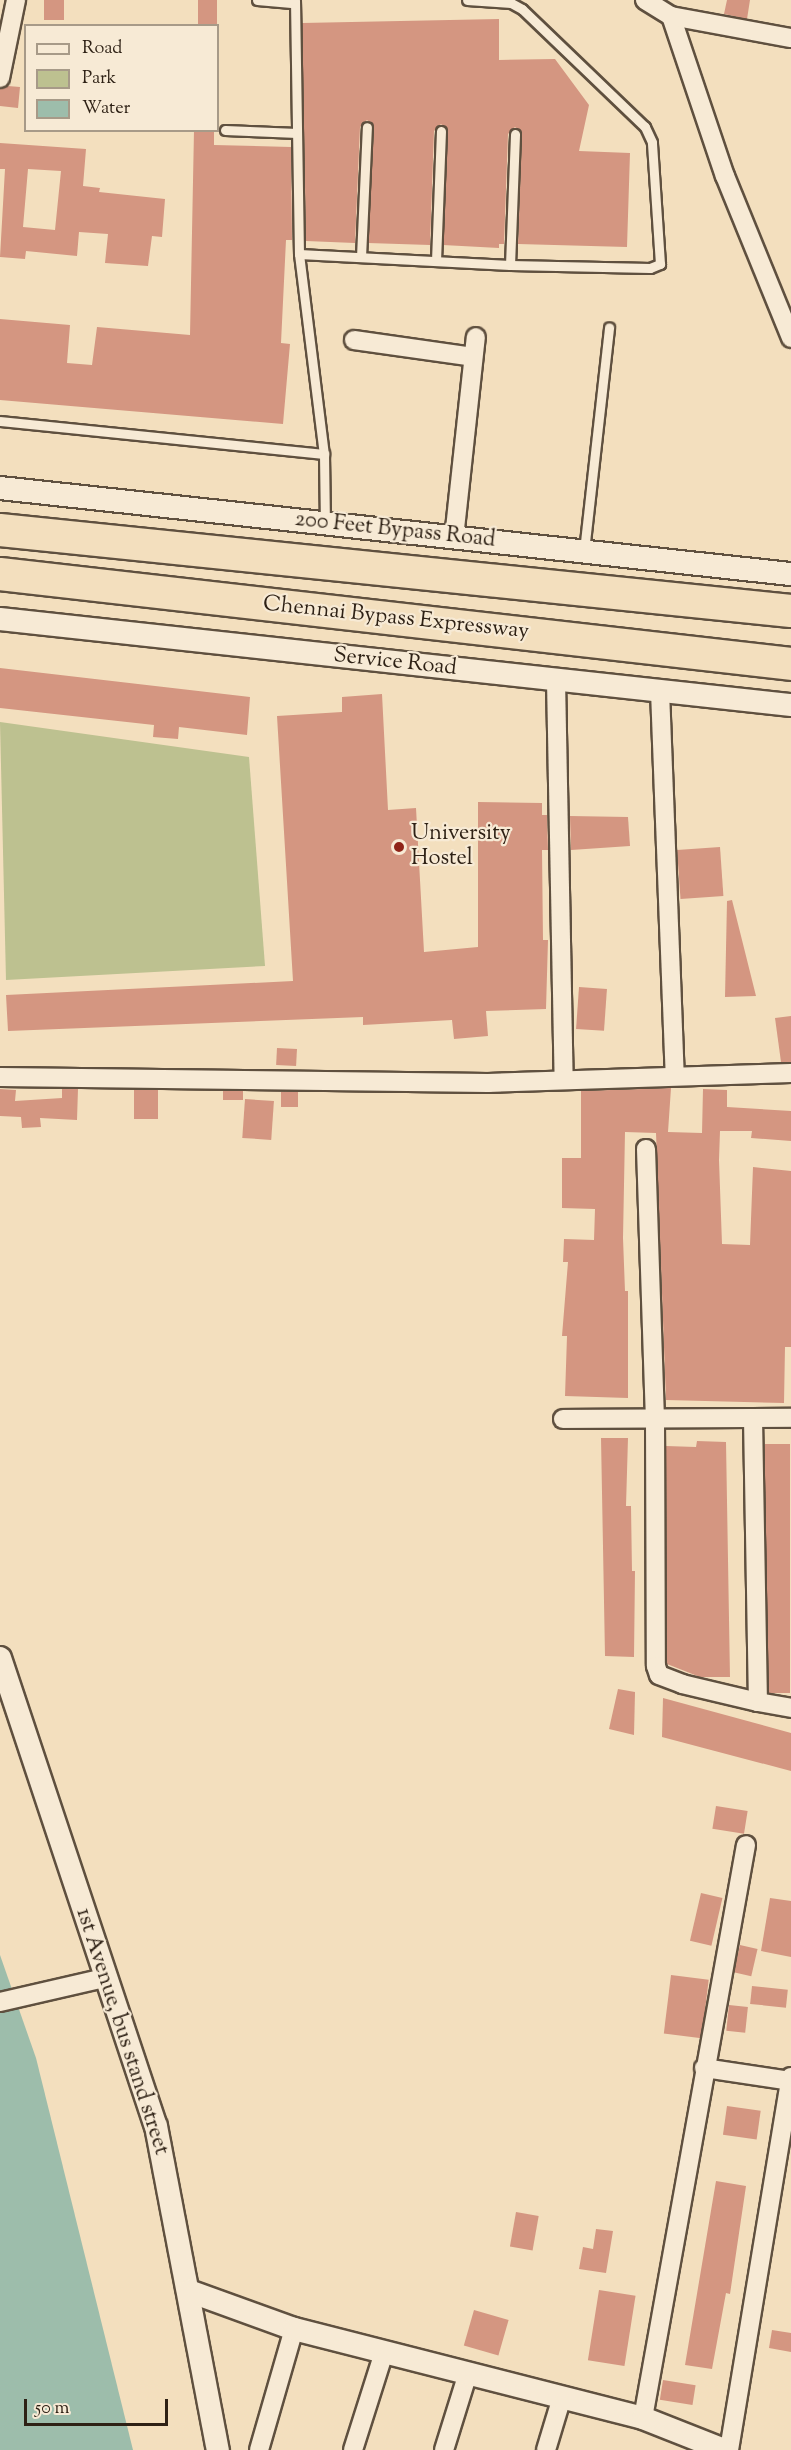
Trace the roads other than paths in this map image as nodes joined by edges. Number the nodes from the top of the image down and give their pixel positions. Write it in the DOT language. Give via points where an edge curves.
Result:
graph roads {
  1 [pos="16,0"];
  2 [pos="257,0"];
  3 [pos="467,0"];
  4 [pos="645,0"];
  5 [pos="294,2"];
  6 [pos="671,16"];
  7 [pos="791,38"];
  8 [pos="0,78"];
  9 [pos="367,128"];
  10 [pos="225,130"];
  11 [pos="441,131"];
  12 [pos="297,133"];
  13 [pos="515,134"];
  14 [pos="299,254"];
  15 [pos="361,257"];
  16 [pos="436,261"];
  17 [pos="510,265"];
  18 [pos="609,327"];
  19 [pos="476,337"];
  20 [pos="791,338"];
  21 [pos="354,340"];
  22 [pos="472,357"];
  23 [pos="0,421"];
  24 [pos="324,454"];
  25 [pos="0,488"];
  26 [pos="325,524"];
  27 [pos="0,530"];
  28 [pos="454,538"];
  29 [pos="584,552"];
  30 [pos="0,574"];
  31 [pos="791,574"];
  32 [pos="791,611"];
  33 [pos="0,620"];
  34 [pos="791,664"];
  35 [pos="556,680"];
  36 [pos="660,691"];
  37 [pos="791,705"];
  38 [pos="791,1073"];
  39 [pos="675,1075"];
  40 [pos="0,1077"];
  41 [pos="564,1079"];
  42 [pos="646,1149"];
  43 [pos="753,1418"];
  44 [pos="791,1418"];
  45 [pos="563,1419"];
  46 [pos="655,1419"];
  47 [pos="0,1658"];
  48 [pos="758,1702"];
  49 [pos="791,1708"];
  50 [pos="746,1845"];
  51 [pos="104,1978"];
  52 [pos="0,2002"];
  53 [pos="704,2068"];
  54 [pos="791,2080"];
  55 [pos="189,2291"];
  56 [pos="294,2329"];
  57 [pos="384,2352"];
  58 [pos="468,2373"];
  59 [pos="562,2397"];
  60 [pos="643,2418"];
  61 [pos="214,2449"];
  62 [pos="259,2450"];
  63 [pos="353,2450"];
  64 [pos="444,2450"];
  65 [pos="546,2450"];
  66 [pos="724,2450"];
  67 [pos="729,2450"];
  1 -- 8 [label="street"];
  2 -- 5 [label="lane"];
  3 -- 17 [label="lane" via="511,3 522,9 645,127 652,142 660,264 650,268"];
  4 -- 6 [label="street"];
  5 -- 12 [label="lane"];
  6 -- 7 [label="street"];
  6 -- 20 [label="street" via="725,176"];
  9 -- 15 [label="lane"];
  10 -- 12 [label="lane"];
  11 -- 16 [label="lane"];
  12 -- 14 [label="lane"];
  13 -- 17 [label="lane"];
  14 -- 15 [label="lane"];
  14 -- 24 [label="lane"];
  15 -- 16 [label="lane"];
  16 -- 17 [label="lane"];
  18 -- 29 [label="lane"];
  19 -- 22 [label="street"];
  21 -- 22 [label="street"];
  22 -- 28 [label="street"];
  23 -- 24 [label="lane"];
  24 -- 26 [label="lane"];
  25 -- 26 [label="street, 200 Feet Bypass Road"];
  26 -- 28 [label="street, 200 Feet Bypass Road"];
  27 -- 32 [label="highway"];
  28 -- 29 [label="street, 200 Feet Bypass Road"];
  29 -- 31 [label="street, 200 Feet Bypass Road"];
  30 -- 34 [label="highway, Chennai Bypass Expressway"];
  33 -- 35 [label="street, Service Road"];
  35 -- 36 [label="street, Service Road"];
  35 -- 41 [label="street"];
  36 -- 37 [label="street, Service Road"];
  36 -- 39 [label="street"];
  38 -- 39 [label="street"];
  39 -- 41 [label="street"];
  40 -- 41 [label="street" via="488,1083"];
  42 -- 46 [label="street"];
  43 -- 44 [label="street"];
  43 -- 46 [label="street"];
  43 -- 48 [label="street"];
  45 -- 46 [label="street"];
  46 -- 48 [label="street" via="654,1602 659,1675"];
  47 -- 51 [label="street, 1st Avenue, bus stand street"];
  48 -- 49 [label="street"];
  50 -- 53 [label="street"];
  51 -- 52 [label="street"];
  51 -- 55 [label="street, 1st Avenue, bus stand street" via="156,2126"];
  53 -- 54 [label="street"];
  53 -- 60 [label="street"];
  54 -- 67 [label="street"];
  55 -- 56 [label="street"];
  55 -- 61 [label="street, 1st Avenue, bus stand street"];
  56 -- 57 [label="street"];
  56 -- 62 [label="street"];
  57 -- 58 [label="street"];
  57 -- 63 [label="street"];
  58 -- 59 [label="street"];
  58 -- 64 [label="street"];
  59 -- 60 [label="street"];
  59 -- 65 [label="street"];
  60 -- 66 [label="street"];
}
